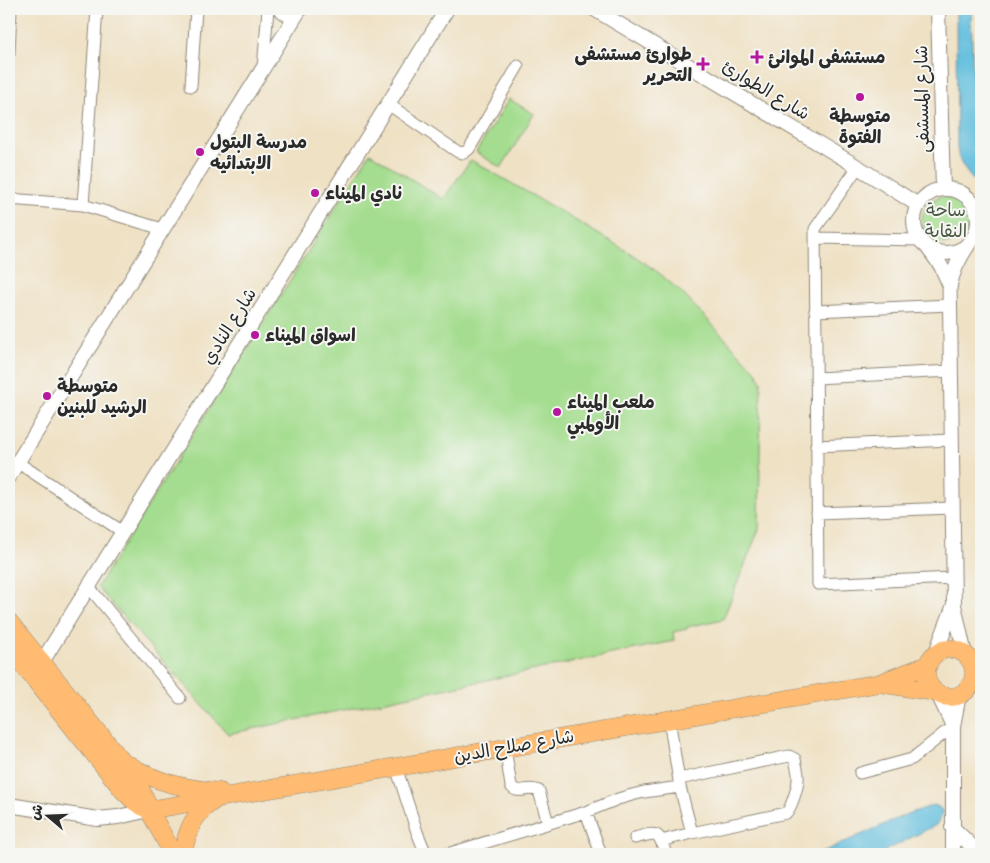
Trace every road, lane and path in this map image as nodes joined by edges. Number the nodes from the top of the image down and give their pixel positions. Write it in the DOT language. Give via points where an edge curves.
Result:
graph roads {
  1 [pos="11,9"];
  2 [pos="97,9"];
  3 [pos="196,9"];
  4 [pos="268,9"];
  5 [pos="277,9"];
  6 [pos="447,9"];
  7 [pos="594,9"];
  8 [pos="938,9"];
  9 [pos="296,14"];
  10 [pos="9,53"];
  11 [pos="518,66"];
  12 [pos="263,68"];
  13 [pos="191,86"];
  14 [pos="388,104"];
  15 [pos="858,167"];
  16 [pos="943,188"];
  17 [pos="9,199"];
  18 [pos="82,205"];
  19 [pos="918,205"];
  20 [pos="979,213"];
  21 [pos="162,229"];
  22 [pos="815,238"];
  23 [pos="974,239"];
  24 [pos="924,244"];
  25 [pos="950,286"];
  26 [pos="950,305"];
  27 [pos="816,311"];
  28 [pos="951,372"];
  29 [pos="816,378"];
  30 [pos="951,440"];
  31 [pos="816,446"];
  32 [pos="17,462"];
  33 [pos="9,476"];
  34 [pos="952,508"];
  35 [pos="817,513"];
  36 [pos="123,532"];
  37 [pos="953,578"];
  38 [pos="89,587"];
  39 [pos="954,605"];
  40 [pos="9,622"];
  41 [pos="9,647"];
  42 [pos="971,657"];
  43 [pos="931,660"];
  44 [pos="42,662"];
  45 [pos="880,683"];
  46 [pos="970,686"];
  47 [pos="936,693"];
  48 [pos="180,698"];
  49 [pos="669,719"];
  50 [pos="953,726"];
  51 [pos="505,748"];
  52 [pos="119,758"];
  53 [pos="396,767"];
  54 [pos="860,773"];
  55 [pos="680,783"];
  56 [pos="238,794"];
  57 [pos="218,798"];
  58 [pos="9,807"];
  59 [pos="149,810"];
  60 [pos="586,812"];
  61 [pos="548,823"];
  62 [pos="952,827"];
  63 [pos="692,833"];
  64 [pos="635,838"];
  65 [pos="661,841"];
  66 [pos="483,849"];
  67 [pos="174,854"];
  68 [pos="183,854"];
  69 [pos="426,854"];
  70 [pos="447,854"];
  71 [pos="601,854"];
  72 [pos="666,854"];
  73 [pos="953,854"];
  74 [pos="980,854"];
  1 -- 10 [label="street"];
  2 -- 18 [label="street"];
  3 -- 13 [label="street"];
  4 -- 12 [label="street"];
  5 -- 9 [label="street"];
  6 -- 14 [label="street, شارع النادي"];
  7 -- 15 [label="street, شارع الطوارئ"];
  8 -- 16 [label="street, شارع المسشفى"];
  9 -- 12 [label="street"];
  11 -- 14 [label="street" via="464,153"];
  12 -- 21 [label="street"];
  14 -- 36 [label="street, شارع النادي"];
  15 -- 19 [label="street, شارع الطوارئ"];
  15 -- 22 [label="street" via="815,228"];
  16 -- 19 [label="street" via="933,191"];
  16 -- 20 [label="street" via="961,192"];
  17 -- 18 [label="street"];
  18 -- 21 [label="street"];
  19 -- 24 [label="street" via="914,223"];
  20 -- 23 [label="street"];
  21 -- 32 [label="street"];
  22 -- 24 [label="street"];
  22 -- 27 [label="street"];
  23 -- 24 [label="street" via="959,251 949,253 938,252"];
  23 -- 25 [label="street" via="957,264"];
  24 -- 25 [label="street" via="941,266"];
  25 -- 26 [label="street"];
  26 -- 27 [label="street"];
  26 -- 28 [label="street"];
  27 -- 29 [label="street"];
  28 -- 29 [label="street"];
  28 -- 30 [label="street"];
  29 -- 31 [label="street"];
  30 -- 31 [label="street"];
  30 -- 34 [label="street"];
  31 -- 35 [label="street"];
  32 -- 33 [label="street"];
  32 -- 36 [label="street"];
  34 -- 35 [label="street"];
  34 -- 37 [label="street"];
  35 -- 37 [label="street" via="818,584"];
  36 -- 38 [label="street, شارع النادي"];
  37 -- 39 [label="street"];
  38 -- 44 [label="street, شارع النادي"];
  38 -- 48 [label="street"];
  39 -- 42 [label="street"];
  39 -- 43 [label="street"];
  40 -- 44 [label="main road"];
  41 -- 59 [label="main road" via="123,790"];
  42 -- 43 [label="main road" via="950,650 942,651"];
  42 -- 46 [label="main road" via="973,676"];
  43 -- 45 [label="main road, شارع صلاح الدين"];
  43 -- 47 [label="main road" via="927,679"];
  44 -- 52 [label="main road"];
  45 -- 47 [label="main road, شارع صلاح الدين"];
  45 -- 49 [label="main road, شارع صلاح الدين"];
  46 -- 47 [label="main road" via="952,697"];
  46 -- 50 [label="street"];
  47 -- 50 [label="street"];
  49 -- 51 [label="main road, شارع صلاح الدين"];
  49 -- 55 [label="street"];
  50 -- 54 [label="street" via="912,759"];
  50 -- 62 [label="street"];
  51 -- 53 [label="main road, شارع صلاح الدين"];
  51 -- 61 [label="street" via="513,790 530,788 539,791"];
  52 -- 56 [label="main road" via="143,774 164,782"];
  52 -- 59 [label="main road" via="137,780"];
  53 -- 56 [label="main road, شارع صلاح الدين"];
  53 -- 69 [label="street"];
  55 -- 60 [label="street" via="618,799"];
  55 -- 63 [label="street"];
  55 -- 63 [label="street" via="789,756 795,759 798,779 786,813"];
  56 -- 57 [label="main road, شارع صلاح الدين"];
  57 -- 59 [label="main road, شارع صلاح الدين"];
  57 -- 68 [label="main road" via="206,805 194,819"];
  58 -- 59 [label="street" via="98,819"];
  59 -- 67 [label="main road"];
  60 -- 61 [label="street"];
  60 -- 71 [label="street"];
  61 -- 66 [label="street"];
  62 -- 73 [label="street"];
  62 -- 74 [label="street"];
  63 -- 65 [label="street"];
  64 -- 65 [label="street" via="655,834"];
  65 -- 72 [label="street"];
  66 -- 70 [label="street"];
}
